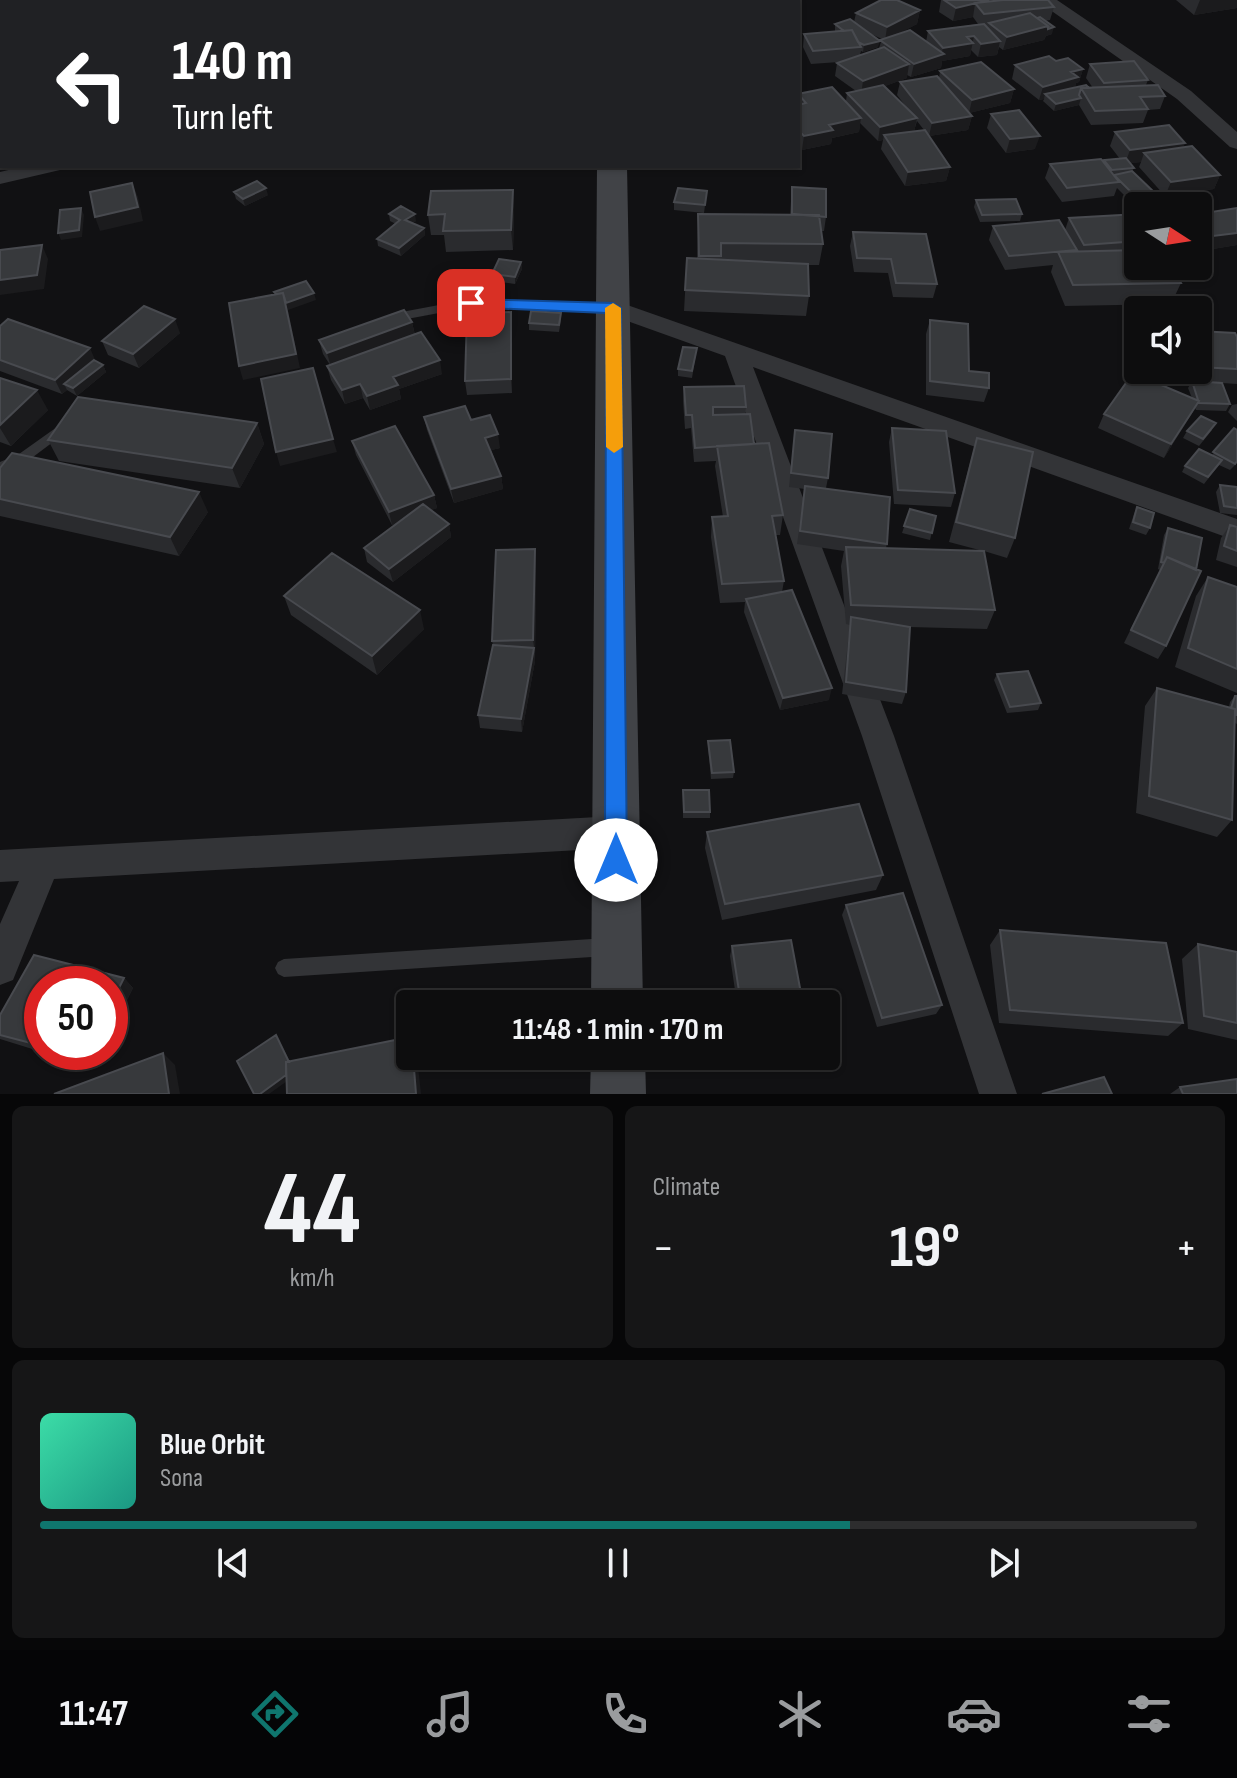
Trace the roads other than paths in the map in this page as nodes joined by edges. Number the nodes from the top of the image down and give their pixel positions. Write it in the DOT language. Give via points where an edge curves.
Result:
graph roads {
  1 [pos="1045,0"];
  2 [pos="1237,143"];
  3 [pos="44,168"];
  4 [pos="612,168"];
  5 [pos="0,178"];
  6 [pos="613,308"];
  7 [pos="382,321"];
  8 [pos="735,352"];
  9 [pos="78,416"];
  10 [pos="0,467"];
  11 [pos="1237,530"];
  12 [pos="616,832"];
  13 [pos="43,864"];
  14 [pos="0,866"];
  15 [pos="617,946"];
  16 [pos="0,967"];
  17 [pos="284,968"];
  18 [pos="617,990"];
  19 [pos="618,1070"];
  20 [pos="618,1094"];
  21 [pos="998,1094"];
  1 -- 2 [label="street" via="1184,95"];
  3 -- 5 [label="street"];
  4 -- 6 [label="main road"];
  6 -- 7 [label="lane" via="471,303"];
  6 -- 8 [label="street"];
  6 -- 12 [label="main road"];
  8 -- 11 [label="street"];
  8 -- 21 [label="street" via="878,736"];
  9 -- 10 [label="lane" via="24,457"];
  12 -- 13 [label="street"];
  12 -- 15 [label="main road"];
  13 -- 14 [label="street"];
  13 -- 16 [label="street"];
  15 -- 17 [label="lane"];
  15 -- 18 [label="main road"];
  19 -- 20 [label="main road"];
}
